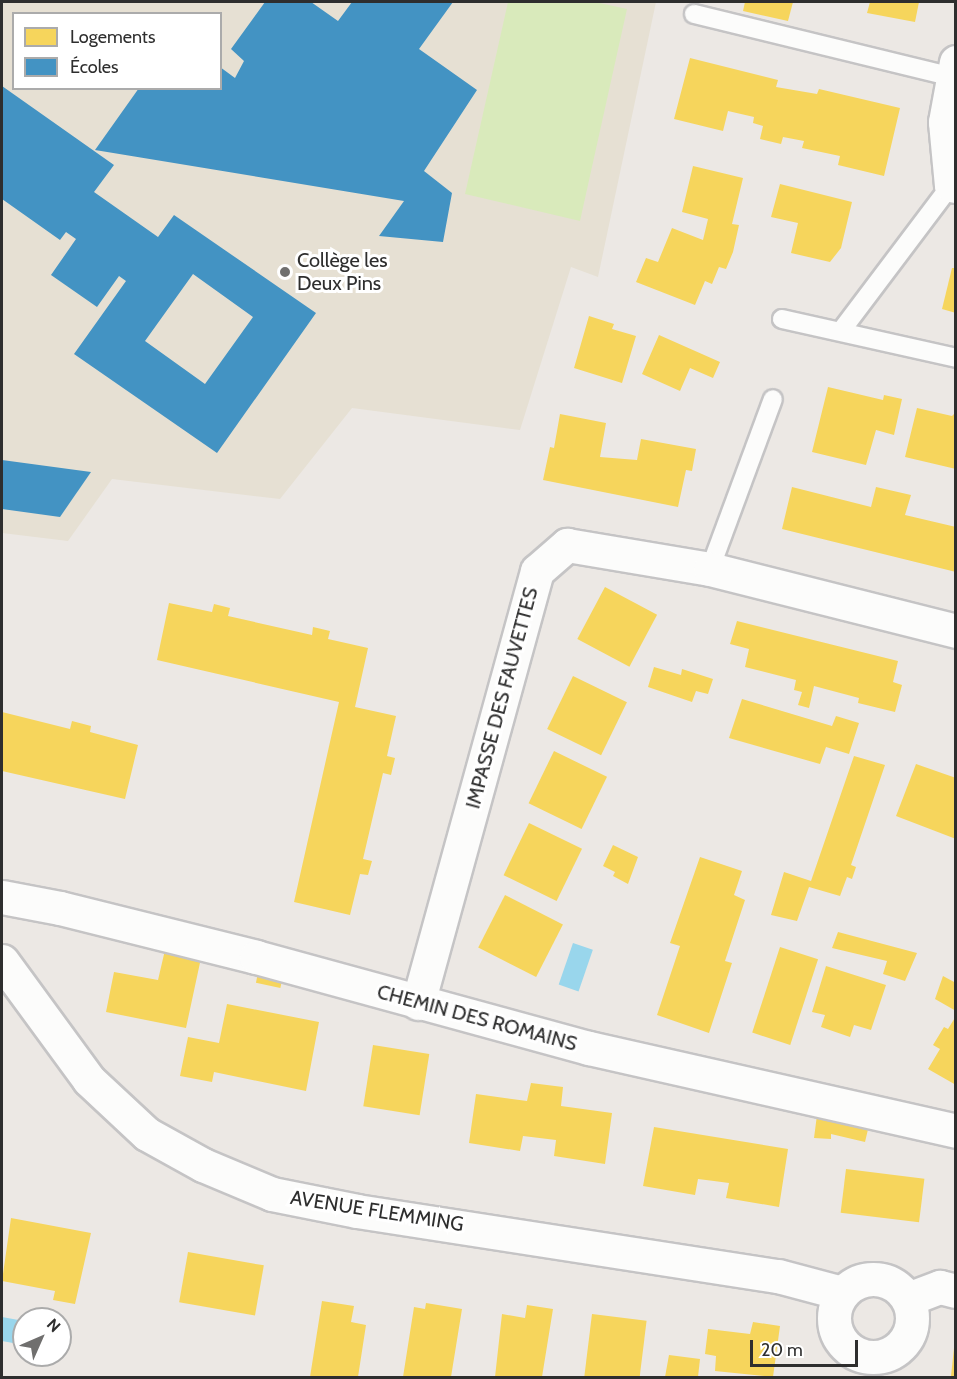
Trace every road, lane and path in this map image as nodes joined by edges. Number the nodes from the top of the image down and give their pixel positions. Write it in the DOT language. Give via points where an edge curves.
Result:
graph roads {
  1 [pos="694,14"];
  2 [pos="954,70"];
  3 [pos="953,185"];
  4 [pos="783,319"];
  5 [pos="840,331"];
  6 [pos="956,358"];
  7 [pos="773,399"];
  8 [pos="710,569"];
  9 [pos="956,631"];
  10 [pos="2,897"];
  11 [pos="2,961"];
  12 [pos="418,1003"];
  13 [pos="956,1131"];
  14 [pos="950,1281"];
  15 [pos="842,1293"];
  16 [pos="908,1299"];
  17 [pos="858,1367"];
  1 -- 2 [label="lane"];
  2 -- 3 [label="street" via="945,122"];
  3 -- 5 [label="lane"];
  4 -- 5 [label="lane"];
  5 -- 6 [label="lane"];
  7 -- 8 [label="lane"];
  8 -- 9 [label="street, IMPASSE DES FAUVETTES"];
  8 -- 12 [label="street, IMPASSE DES FAUVETTES" via="567,545 537,571"];
  10 -- 12 [label="street, CHEMIN DES ROMAINS" via="256,957"];
  11 -- 15 [label="street, AVENUE FLEMMING" via="89,1080 147,1134 203,1165 272,1194 766,1274"];
  12 -- 13 [label="street, CHEMIN DES ROMAINS" via="590,1048"];
  14 -- 16 [label="street"];
  15 -- 16 [label="street" via="852,1284 877,1278 900,1289"];
  15 -- 17 [label="street" via="833,1317 836,1330"];
  16 -- 17 [label="street" via="912,1325 899,1347"];
}
